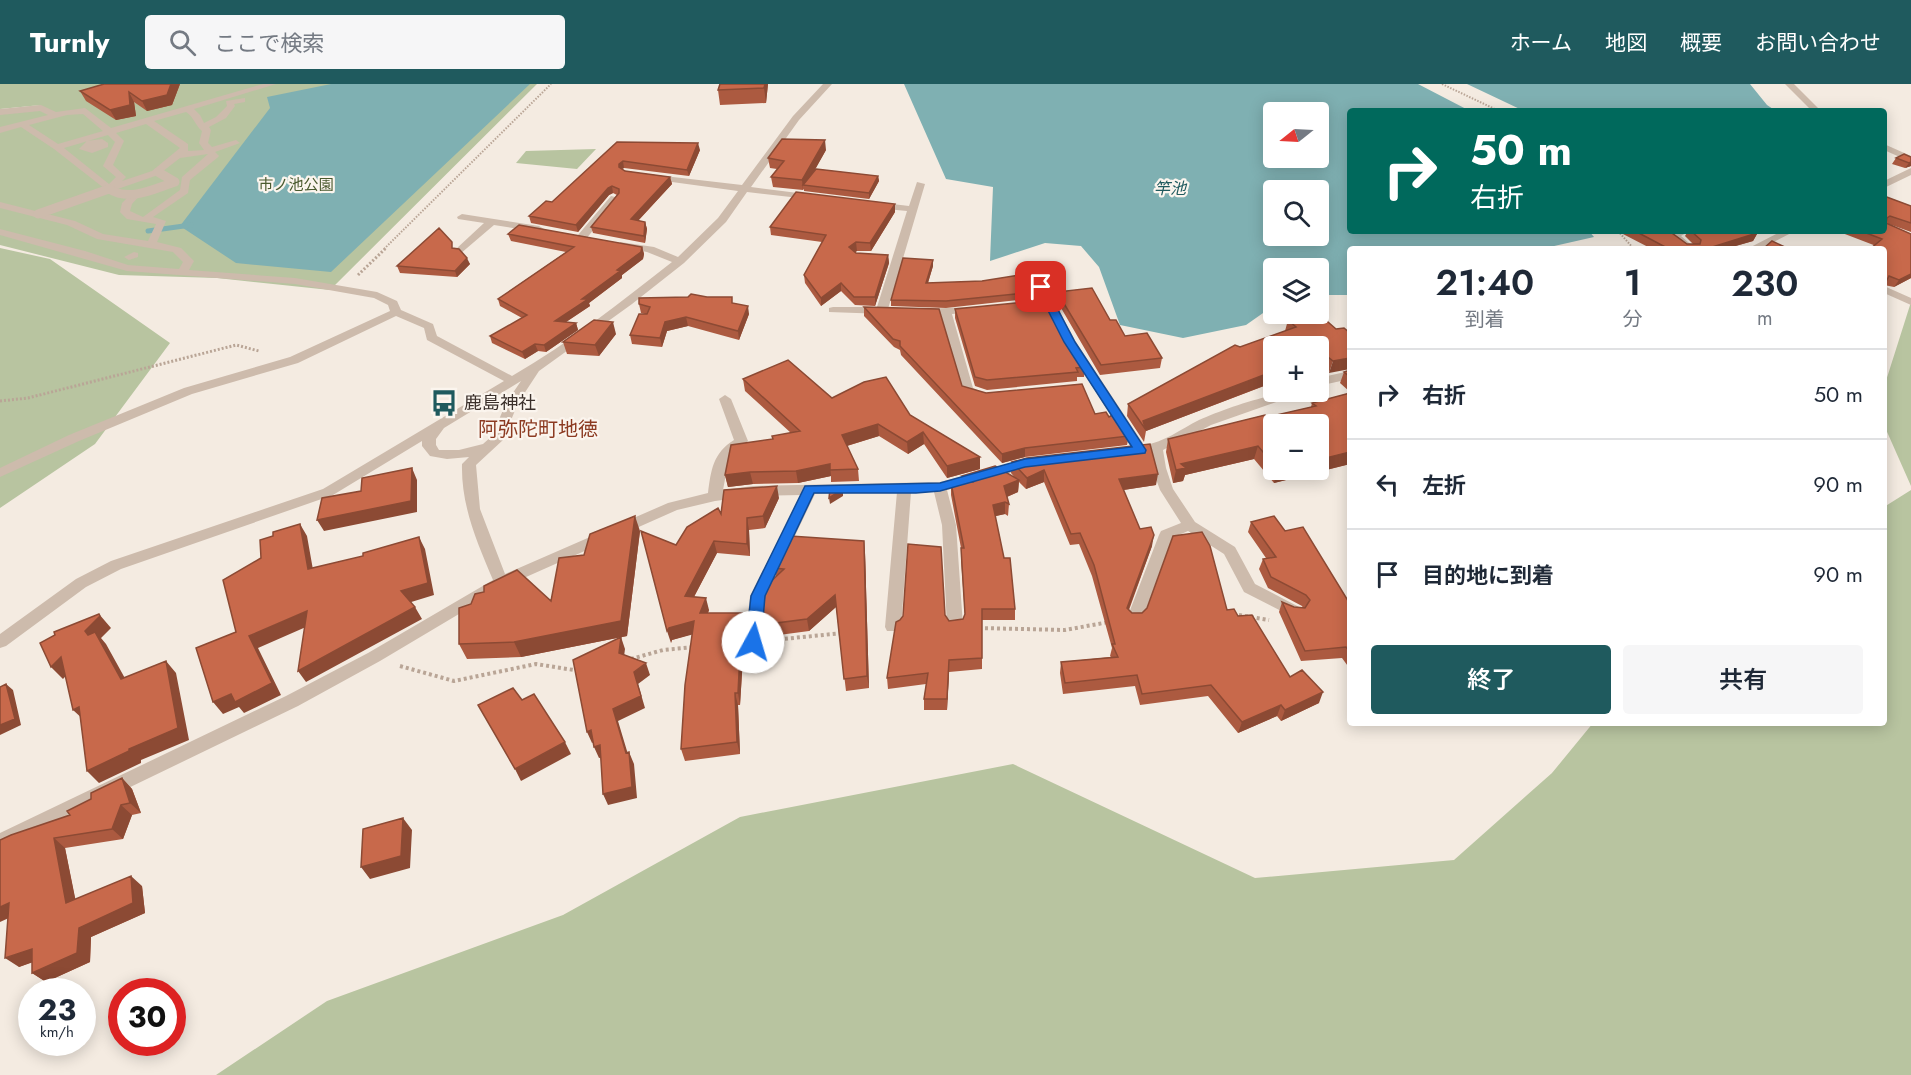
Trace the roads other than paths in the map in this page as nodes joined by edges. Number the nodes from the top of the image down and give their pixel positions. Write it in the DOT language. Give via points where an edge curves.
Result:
graph roads {
  1 [pos="272,84"];
  2 [pos="828,84"];
  3 [pos="1789,84"];
  4 [pos="242,100"];
  5 [pos="208,102"];
  6 [pos="226,102"];
  7 [pos="187,108"];
  8 [pos="1813,108"];
  9 [pos="0,112"];
  10 [pos="55,115"];
  11 [pos="147,120"];
  12 [pos="22,124"];
  13 [pos="203,126"];
  14 [pos="0,130"];
  15 [pos="110,131"];
  16 [pos="236,143"];
  17 [pos="101,144"];
  18 [pos="118,145"];
  19 [pos="57,147"];
  20 [pos="87,148"];
  21 [pos="1887,148"];
  22 [pos="211,151"];
  23 [pos="179,155"];
  24 [pos="111,159"];
  25 [pos="1911,159"];
  26 [pos="86,163"];
  27 [pos="1911,171"];
  28 [pos="638,174"];
  29 [pos="166,177"];
  30 [pos="185,179"];
  31 [pos="1887,183"];
  32 [pos="920,184"];
  33 [pos="743,189"];
  34 [pos="113,191"];
  35 [pos="136,194"];
  36 [pos="615,198"];
  37 [pos="822,199"];
  38 [pos="867,204"];
  39 [pos="0,205"];
  40 [pos="912,209"];
  41 [pos="38,214"];
  42 [pos="462,217"];
  43 [pos="145,220"];
  44 [pos="492,221"];
  45 [pos="552,231"];
  46 [pos="0,232"];
  47 [pos="1678,234"];
  48 [pos="1784,234"];
  49 [pos="593,239"];
  50 [pos="153,242"];
  51 [pos="616,243"];
  52 [pos="1766,243"];
  53 [pos="1687,246"];
  54 [pos="1759,246"];
  55 [pos="1774,246"];
  56 [pos="460,251"];
  57 [pos="680,261"];
  58 [pos="1031,268"];
  59 [pos="182,273"];
  60 [pos="1887,290"];
  61 [pos="1911,302"];
  62 [pos="992,308"];
  63 [pos="833,310"];
  64 [pos="396,312"];
  65 [pos="893,312"];
  66 [pos="945,313"];
  67 [pos="543,363"];
  68 [pos="1347,376"];
  69 [pos="1329,380"];
  70 [pos="512,381"];
  71 [pos="1097,385"];
  72 [pos="1080,387"];
  73 [pos="998,395"];
  74 [pos="725,399"];
  75 [pos="1263,402"];
  76 [pos="438,426"];
  77 [pos="499,432"];
  78 [pos="1156,448"];
  79 [pos="1140,450"];
  80 [pos="1117,453"];
  81 [pos="1048,461"];
  82 [pos="0,473"];
  83 [pos="940,487"];
  84 [pos="810,489"];
  85 [pos="904,489"];
  86 [pos="715,496"];
  87 [pos="1189,525"];
  88 [pos="501,582"];
  89 [pos="1296,612"];
  90 [pos="1135,618"];
  91 [pos="955,626"];
  92 [pos="893,627"];
  93 [pos="0,642"];
  94 [pos="753,642"];
  95 [pos="0,842"];
  1 -- 5 [label="street"];
  2 -- 33 [label="street" via="796,118"];
  3 -- 8 [label="street"];
  4 -- 13 [label="street" via="229,104 227,113 218,121"];
  5 -- 6 [label="street" via="215,106"];
  5 -- 7 [label="street"];
  7 -- 11 [label="street"];
  7 -- 13 [label="street"];
  9 -- 10 [label="street" via="41,108"];
  10 -- 12 [label="street"];
  10 -- 15 [label="street" via="85,111"];
  11 -- 15 [label="street"];
  11 -- 23 [label="street" via="185,146"];
  12 -- 14 [label="street"];
  12 -- 19 [label="street"];
  13 -- 22 [label="street" via="207,130 203,143"];
  15 -- 17 [label="street"];
  15 -- 18 [label="street" via="120,141"];
  15 -- 19 [label="street"];
  16 -- 22 [label="street"];
  17 -- 18 [label="street"];
  17 -- 20 [label="street"];
  18 -- 24 [label="street"];
  18 -- 26 [label="street"];
  19 -- 20 [label="street"];
  19 -- 26 [label="street"];
  20 -- 26 [label="street"];
  21 -- 25 [label="street"];
  22 -- 23 [label="street"];
  22 -- 30 [label="street" via="212,159"];
  23 -- 29 [label="street"];
  24 -- 26 [label="street"];
  24 -- 34 [label="street" via="108,166 121,177"];
  26 -- 34 [label="street"];
  27 -- 31 [label="street"];
  28 -- 33 [label="street"];
  29 -- 30 [label="street"];
  29 -- 34 [label="street"];
  29 -- 35 [label="street, bridge"];
  30 -- 43 [label="street" via="185,191 153,210"];
  32 -- 40 [label="street"];
  33 -- 37 [label="street"];
  33 -- 57 [label="street" via="722,220"];
  34 -- 35 [label="street, bridge"];
  34 -- 41 [label="street, bridge"];
  35 -- 43 [label="street" via="125,212"];
  36 -- 49 [label="street" via="577,236"];
  38 -- 40 [label="street"];
  39 -- 41 [label="street"];
  40 -- 65 [label="street" via="893,258"];
  41 -- 50 [label="street" via="101,237"];
  42 -- 44 [label="street"];
  43 -- 50 [label="street" via="161,221"];
  44 -- 45 [label="street"];
  44 -- 56 [label="street"];
  46 -- 59 [label="street" via="127,268"];
  47 -- 53 [label="street" via="1674,236"];
  48 -- 52 [label="street"];
  50 -- 59 [label="street" via="177,250 189,261"];
  51 -- 57 [label="street" via="650,249"];
  52 -- 54 [label="street"];
  52 -- 55 [label="street"];
  57 -- 67 [label="street"];
  58 -- 71 [label="street" via="1043,303"];
  59 -- 64 [label="street" via="295,281 377,295 393,303"];
  60 -- 61 [label="street"];
  62 -- 66 [label="street"];
  63 -- 65 [label="street"];
  64 -- 70 [label="street" via="429,326 431,338"];
  64 -- 82 [label="street" via="294,360 188,391"];
  65 -- 66 [label="street"];
  66 -- 73 [label="street" via="967,390"];
  67 -- 70 [label="street"];
  67 -- 77 [label="street" via="512,403"];
  68 -- 69 [label="street"];
  70 -- 76 [label="street"];
  71 -- 72 [label="street"];
  71 -- 79 [label="street"];
  74 -- 86 [label="street" via="741,441 725,450"];
  75 -- 78 [label="street" via="1206,422"];
  76 -- 77 [label="street" via="429,438 429,446 435,453 447,456 483,448"];
  76 -- 93 [label="street" via="328,492 116,565 81,583"];
  77 -- 88 [label="street" via="469,464 468,487"];
  78 -- 79 [label="street"];
  78 -- 87 [label="street" via="1167,490"];
  79 -- 80 [label="street"];
  81 -- 83 [label="street" via="1025,463"];
  83 -- 85 [label="street"];
  83 -- 91 [label="street" via="950,525"];
  84 -- 85 [label="street"];
  84 -- 86 [label="street"];
  84 -- 94 [label="street" via="758,596"];
  85 -- 92 [label="street"];
  86 -- 88 [label="street" via="673,506"];
  87 -- 89 [label="street" via="1230,551 1249,588"];
  87 -- 90 [label="street" via="1166,535"];
  88 -- 95 [label="street" via="292,701"];
}
